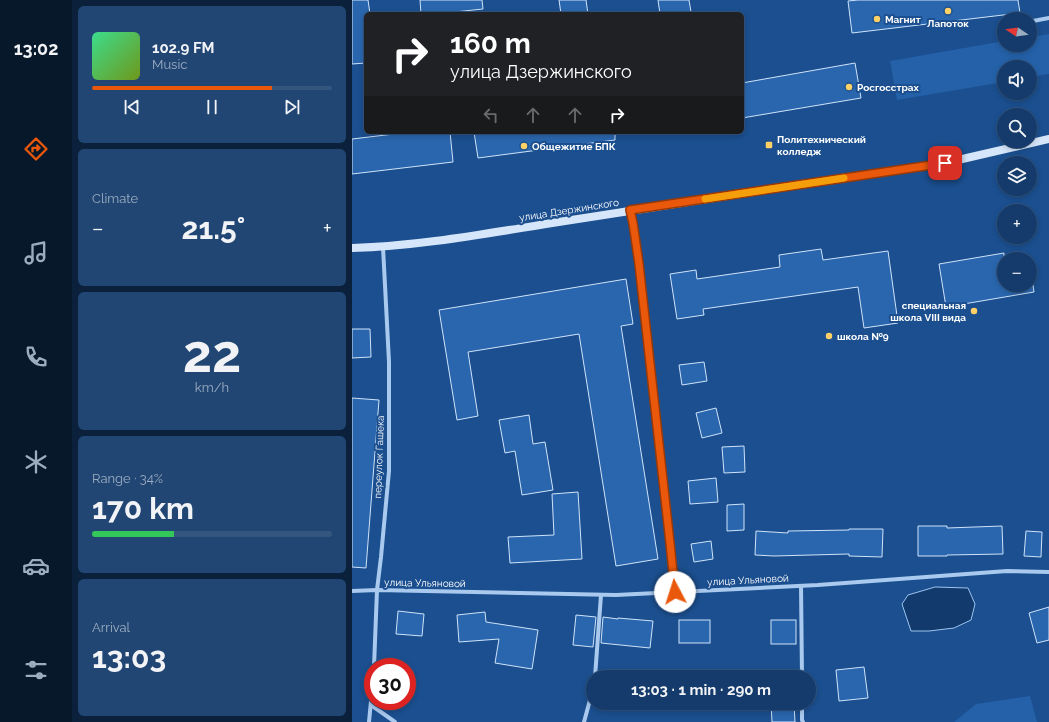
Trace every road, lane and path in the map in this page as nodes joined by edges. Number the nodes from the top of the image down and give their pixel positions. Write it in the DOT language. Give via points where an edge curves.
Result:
graph roads {
  1 [pos="1049,18"];
  2 [pos="1037,20"];
  3 [pos="1049,139"];
  4 [pos="630,210"];
  5 [pos="352,248"];
  6 [pos="383,248"];
  7 [pos="1049,572"];
  8 [pos="801,586"];
  9 [pos="377,590"];
  10 [pos="352,591"];
  11 [pos="675,592"];
  12 [pos="602,595"];
  13 [pos="374,658"];
  14 [pos="596,670"];
  15 [pos="802,670"];
  16 [pos="370,710"];
  17 [pos="378,710"];
  18 [pos="587,710"];
  19 [pos="802,710"];
  20 [pos="369,722"];
  21 [pos="395,722"];
  22 [pos="584,722"];
  23 [pos="803,722"];
  1 -- 2 [label="street"];
  3 -- 4 [label="main road, улица Дзержинского" via="945,163"];
  4 -- 6 [label="main road, улица Дзержинского"];
  4 -- 11 [label="street" via="639,264"];
  5 -- 6 [label="main road, улица Дзержинского"];
  6 -- 9 [label="street, переулок Гашека" via="389,362 389,471"];
  7 -- 8 [label="street, улица Ульяновой" via="1007,572"];
  8 -- 11 [label="street, улица Ульяновой"];
  8 -- 15 [label="street"];
  9 -- 10 [label="street, улица Ульяновой"];
  9 -- 12 [label="street, улица Ульяновой"];
  9 -- 13 [label="street, переулок Гашека"];
  11 -- 12 [label="street, улица Ульяновой"];
  12 -- 14 [label="street"];
  16 -- 20 [label="street"];
  17 -- 21 [label="street"];
  18 -- 22 [label="street"];
  19 -- 23 [label="street"];
}
